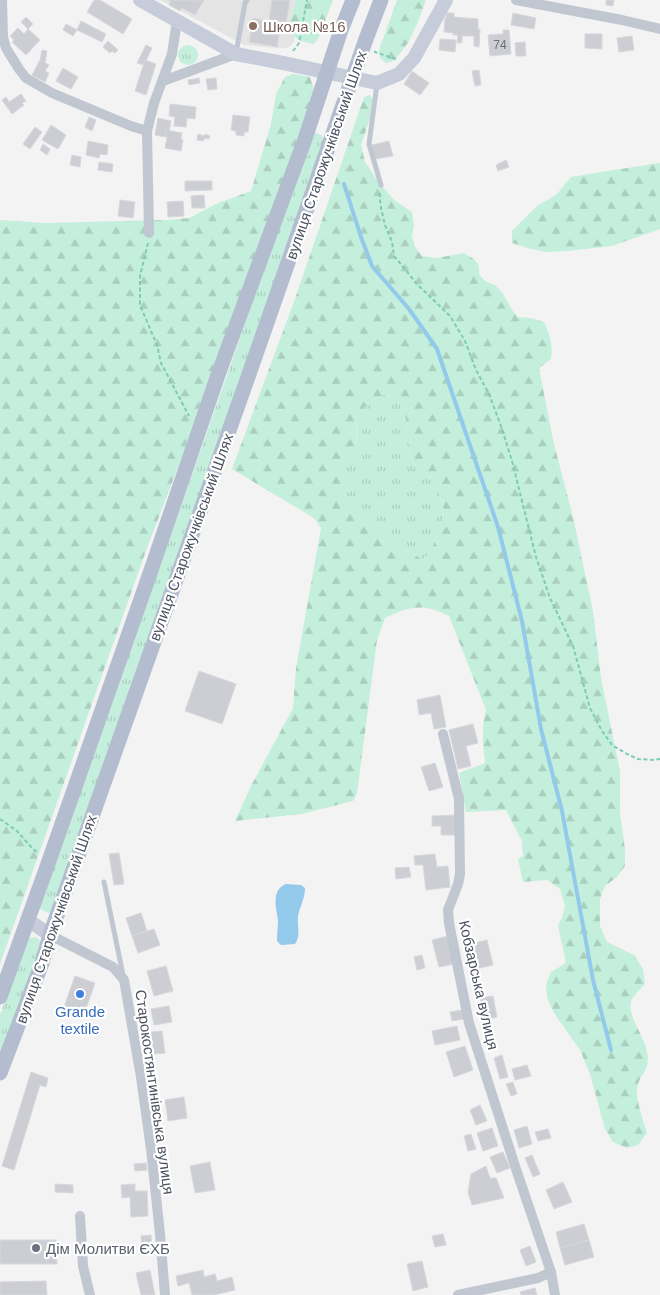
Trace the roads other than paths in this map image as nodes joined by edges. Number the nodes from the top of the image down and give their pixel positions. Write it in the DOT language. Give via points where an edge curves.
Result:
graph roads {
  1 [pos="2,0"];
  2 [pos="140,0"];
  3 [pos="247,0"];
  4 [pos="381,0"];
  5 [pos="446,0"];
  6 [pos="516,0"];
  7 [pos="351,5"];
  8 [pos="373,19"];
  9 [pos="177,21"];
  10 [pos="660,29"];
  11 [pos="236,54"];
  12 [pos="163,81"];
  13 [pos="377,83"];
  14 [pos="147,131"];
  15 [pos="381,185"];
  16 [pos="150,233"];
  17 [pos="443,734"];
  18 [pos="104,882"];
  19 [pos="28,920"];
  20 [pos="50,934"];
  21 [pos="124,980"];
  22 [pos="0,997"];
  23 [pos="0,1073"];
  24 [pos="80,1216"];
  25 [pos="550,1272"];
  26 [pos="90,1295"];
  27 [pos="165,1295"];
  28 [pos="458,1295"];
  29 [pos="555,1295"];
  1 -- 14 [label="street" via="6,48 26,78 52,93"];
  2 -- 9 [label="street"];
  3 -- 11 [label="lane"];
  4 -- 8 [label="main road, вулиця Старожучківський Шлях"];
  5 -- 13 [label="street" via="414,58 399,74"];
  6 -- 10 [label="street"];
  7 -- 8 [label="main road"];
  7 -- 19 [label="main road, вулиця Старожучківський Шлях" via="333,29 305,139 222,363"];
  8 -- 20 [label="main road, вулиця Старожучківський Шлях" via="372,43 329,147"];
  9 -- 11 [label="street"];
  9 -- 12 [label="street" via="172,54"];
  11 -- 12 [label="street"];
  11 -- 13 [label="street"];
  12 -- 14 [label="street"];
  13 -- 15 [label="lane" via="369,144"];
  14 -- 16 [label="street"];
  17 -- 25 [label="street, Кобзарська вулиця" via="459,799 460,874 448,910 449,923 470,1023"];
  18 -- 21 [label="lane"];
  19 -- 20 [label="street"];
  19 -- 22 [label="main road, вулиця Старожучківський Шлях"];
  20 -- 21 [label="street, Старокостянтинівська вулиця" via="113,967"];
  20 -- 23 [label="main road, вулиця Старожучківський Шлях"];
  21 -- 27 [label="street, Старокостянтинівська вулиця" via="151,1149"];
  24 -- 26 [label="street" via="83,1266"];
  25 -- 28 [label="street" via="538,1278"];
  25 -- 29 [label="street, Кобзарська вулиця"];
}
